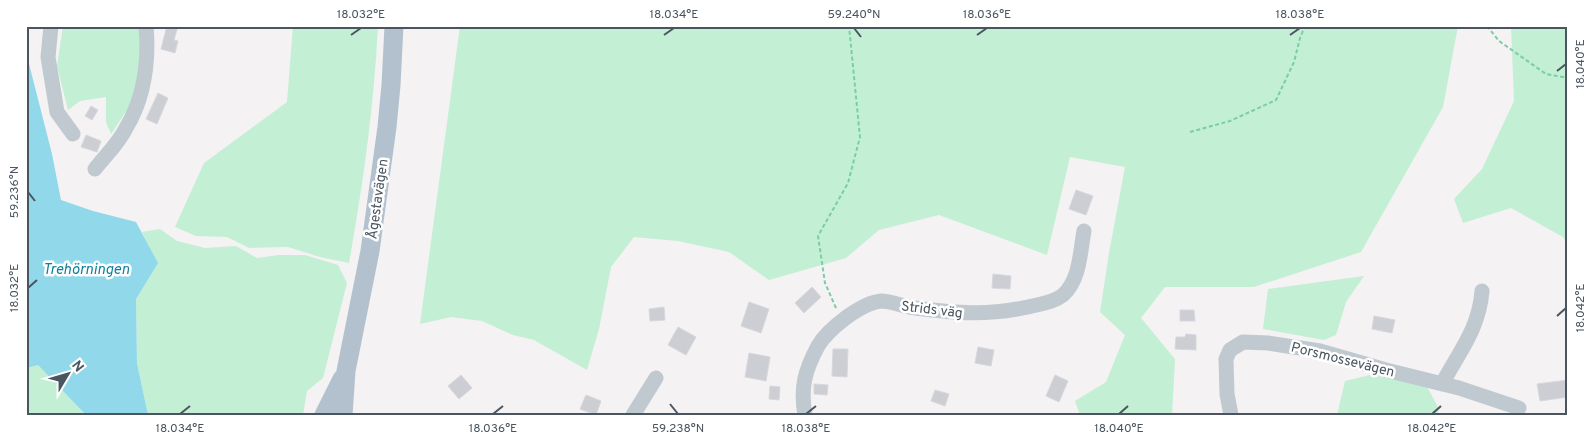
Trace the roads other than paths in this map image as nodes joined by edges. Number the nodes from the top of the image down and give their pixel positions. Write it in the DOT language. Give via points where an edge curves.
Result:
graph roads {
  1 [pos="51,26"];
  2 [pos="146,26"];
  3 [pos="394,26"];
  4 [pos="73,134"];
  5 [pos="96,169"];
  6 [pos="1084,231"];
  7 [pos="1482,292"];
  8 [pos="346,371"];
  9 [pos="656,378"];
  10 [pos="1442,384"];
  11 [pos="1519,408"];
  12 [pos="324,415"];
  13 [pos="343,415"];
  14 [pos="633,415"];
  15 [pos="805,415"];
  16 [pos="1231,415"];
  1 -- 4 [label="street" via="48,57 57,112"];
  2 -- 5 [label="street" via="148,48 142,90 126,129"];
  3 -- 8 [label="main road, Ågestavägen" via="388,111 370,251"];
  6 -- 15 [label="street, Strids väg" via="1077,274 1064,294 1052,301 1007,311 966,314 882,301 861,308 842,320 822,340 808,367 802,398"];
  7 -- 10 [label="street" via="1476,324"];
  8 -- 12 [label="main road, Ågestavägen"];
  8 -- 13 [label="main road, Ågestavägen"];
  9 -- 14 [label="street"];
  10 -- 11 [label="street, Porsmossevägen"];
  10 -- 16 [label="street, Porsmossevägen" via="1320,351 1268,342 1243,342 1230,350 1226,359"];
}
